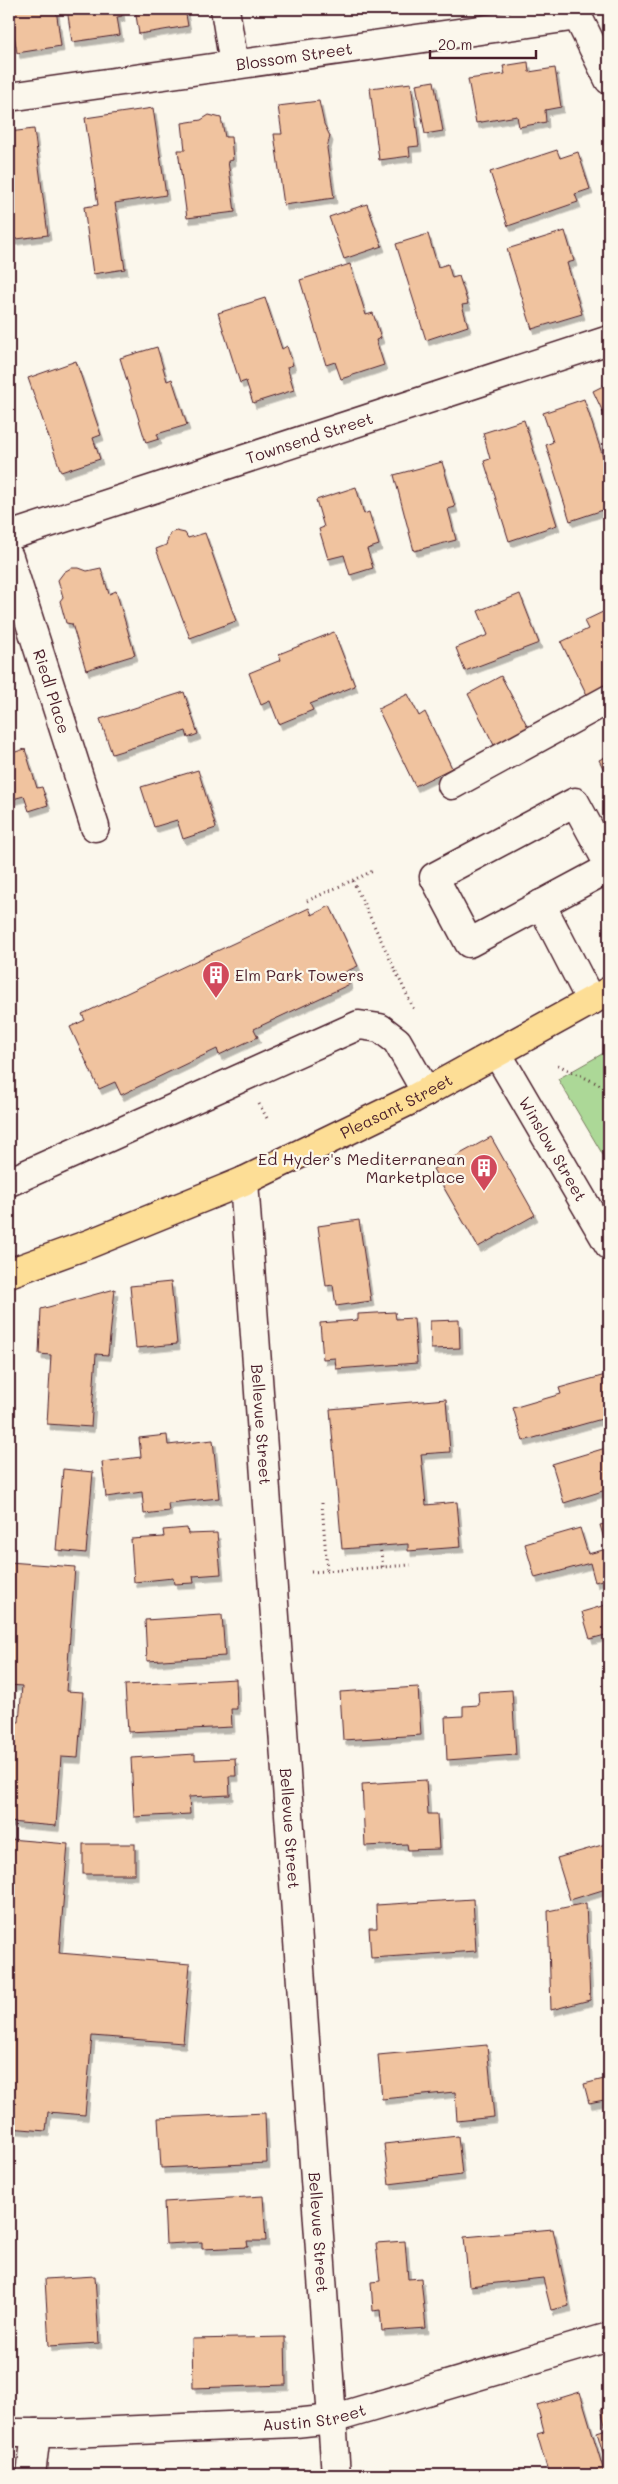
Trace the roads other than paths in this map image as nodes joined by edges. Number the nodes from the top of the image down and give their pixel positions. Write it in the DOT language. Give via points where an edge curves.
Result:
graph roads {
  1 [pos="225,9"];
  2 [pos="576,13"];
  3 [pos="234,65"];
  4 [pos="609,80"];
  5 [pos="9,97"];
  6 [pos="609,340"];
  7 [pos="9,536"];
  8 [pos="9,556"];
  9 [pos="609,699"];
  10 [pos="452,785"];
  11 [pos="95,827"];
  12 [pos="609,866"];
  13 [pos="540,904"];
  14 [pos="600,996"];
  15 [pos="497,1053"];
  16 [pos="426,1092"];
  17 [pos="244,1181"];
  18 [pos="9,1182"];
  19 [pos="609,1245"];
  20 [pos="9,1273"];
  21 [pos="609,2337"];
  22 [pos="332,2419"];
  23 [pos="9,2433"];
  24 [pos="36,2433"];
  25 [pos="32,2475"];
  26 [pos="336,2475"];
  1 -- 3 [label="street"];
  2 -- 3 [label="street, Blossom Street"];
  2 -- 4 [label="street"];
  3 -- 5 [label="street, Blossom Street"];
  6 -- 7 [label="street, Townsend Street"];
  8 -- 11 [label="street, Riedl Place"];
  9 -- 10 [label="street"];
  12 -- 13 [label="street"];
  12 -- 13 [label="street" via="575,802 434,877 469,943"];
  13 -- 14 [label="street"];
  14 -- 15 [label="main road, Pleasant Street"];
  15 -- 16 [label="main road, Pleasant Street"];
  15 -- 19 [label="street, Winslow Street"];
  16 -- 17 [label="main road, Pleasant Street"];
  16 -- 18 [label="street" via="397,1041 380,1028 359,1025"];
  17 -- 20 [label="main road, Pleasant Street"];
  17 -- 22 [label="street, Bellevue Street"];
  21 -- 22 [label="street, Austin Street"];
  22 -- 24 [label="street, Austin Street"];
  22 -- 26 [label="street, Bellevue Street"];
  23 -- 24 [label="street, Austin Street"];
  24 -- 25 [label="street"];
}
